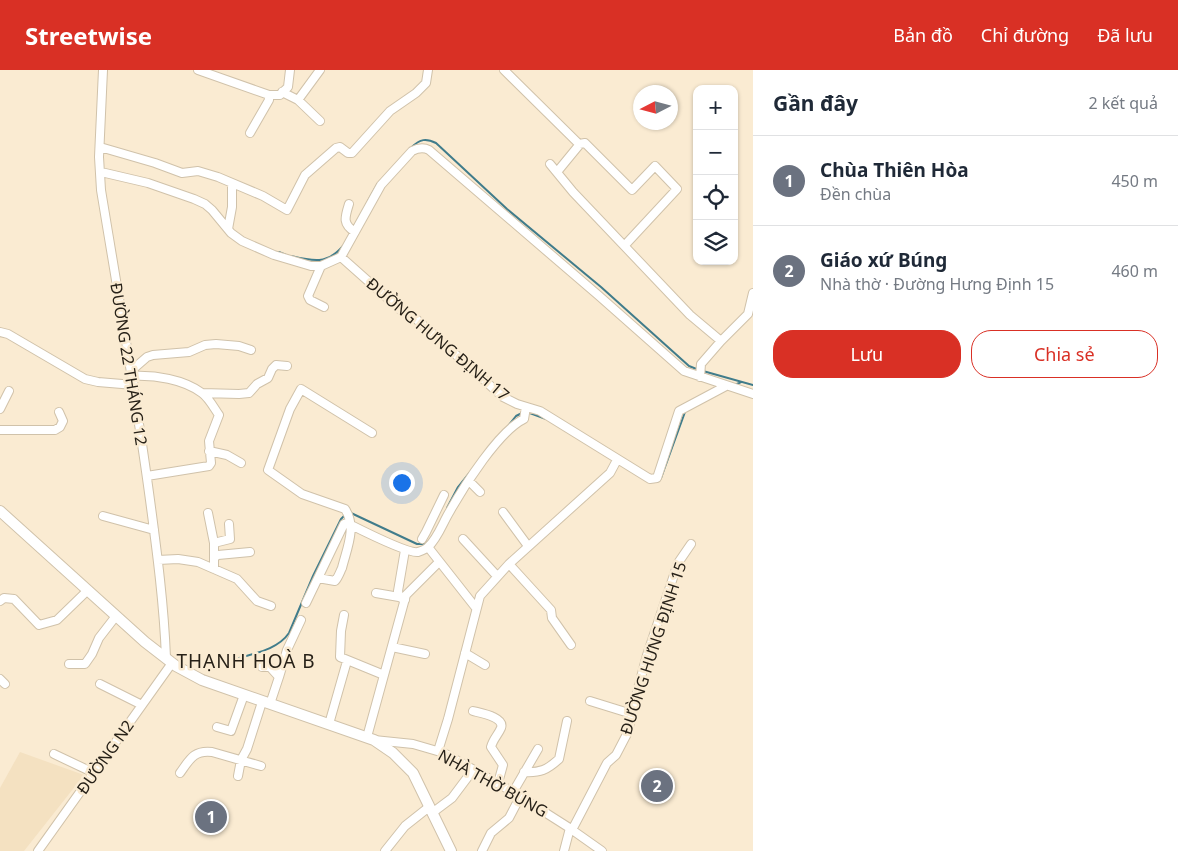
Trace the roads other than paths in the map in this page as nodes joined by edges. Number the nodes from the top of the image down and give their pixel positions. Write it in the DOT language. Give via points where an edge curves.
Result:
graph roads {
  1 [pos="103,70"];
  2 [pos="198,70"];
  3 [pos="290,70"];
  4 [pos="320,70"];
  5 [pos="428,70"];
  6 [pos="504,70"];
  7 [pos="282,92"];
  8 [pos="269,95"];
  9 [pos="298,100"];
  10 [pos="320,122"];
  11 [pos="250,132"];
  12 [pos="580,144"];
  13 [pos="100,147"];
  14 [pos="550,164"];
  15 [pos="100,172"];
  16 [pos="557,172"];
  17 [pos="232,188"];
  18 [pos="349,204"];
  19 [pos="228,229"];
  20 [pos="352,231"];
  21 [pos="626,245"];
  22 [pos="341,257"];
  23 [pos="321,266"];
  24 [pos="753,293"];
  25 [pos="324,307"];
  26 [pos="0,332"];
  27 [pos="721,341"];
  28 [pos="251,350"];
  29 [pos="288,366"];
  30 [pos="132,373"];
  31 [pos="700,375"];
  32 [pos="134,384"];
  33 [pos="726,386"];
  34 [pos="9,391"];
  35 [pos="202,393"];
  36 [pos="753,394"];
  37 [pos="0,409"];
  38 [pos="59,412"];
  39 [pos="525,412"];
  40 [pos="0,430"];
  41 [pos="372,433"];
  42 [pos="209,451"];
  43 [pos="617,460"];
  44 [pos="241,463"];
  45 [pos="147,476"];
  46 [pos="469,481"];
  47 [pos="480,492"];
  48 [pos="444,495"];
  49 [pos="0,511"];
  50 [pos="503,512"];
  51 [pos="208,513"];
  52 [pos="103,516"];
  53 [pos="229,524"];
  54 [pos="352,526"];
  55 [pos="154,530"];
  56 [pos="429,536"];
  57 [pos="463,539"];
  58 [pos="214,543"];
  59 [pos="691,544"];
  60 [pos="528,546"];
  61 [pos="428,547"];
  62 [pos="405,550"];
  63 [pos="250,552"];
  64 [pos="215,557"];
  65 [pos="158,560"];
  66 [pos="439,562"];
  67 [pos="509,564"];
  68 [pos="214,569"];
  69 [pos="497,576"];
  70 [pos="318,578"];
  71 [pos="88,590"];
  72 [pos="376,593"];
  73 [pos="402,598"];
  74 [pos="0,601"];
  75 [pos="306,603"];
  76 [pos="271,606"];
  77 [pos="476,608"];
  78 [pos="344,615"];
  79 [pos="116,616"];
  80 [pos="301,620"];
  81 [pos="571,644"];
  82 [pos="392,647"];
  83 [pos="465,653"];
  84 [pos="425,654"];
  85 [pos="169,660"];
  86 [pos="347,661"];
  87 [pos="69,664"];
  88 [pos="485,665"];
  89 [pos="262,667"];
  90 [pos="384,675"];
  91 [pos="279,677"];
  92 [pos="100,684"];
  93 [pos="244,695"];
  94 [pos="590,702"];
  95 [pos="266,703"];
  96 [pos="142,705"];
  97 [pos="473,711"];
  98 [pos="632,714"];
  99 [pos="567,721"];
  100 [pos="329,724"];
  101 [pos="217,727"];
  102 [pos="371,738"];
  103 [pos="538,749"];
  104 [pos="438,751"];
  105 [pos="54,754"];
  106 [pos="241,760"];
  107 [pos="261,766"];
  108 [pos="473,770"];
  109 [pos="524,772"];
  110 [pos="94,773"];
  111 [pos="180,773"];
  112 [pos="238,776"];
  113 [pos="498,783"];
  114 [pos="512,792"];
  115 [pos="520,797"];
  116 [pos="430,810"];
  117 [pos="571,829"];
  118 [pos="38,851"];
  119 [pos="385,851"];
  120 [pos="451,851"];
  121 [pos="482,851"];
  122 [pos="564,851"];
  123 [pos="602,851"];
  1 -- 13 [label="street, ĐƯỜNG 22 THÁNG 12"];
  2 -- 8 [label="street"];
  3 -- 7 [label="street" via="288,87"];
  4 -- 9 [label="street"];
  5 -- 13 [label="street" via="426,83 390,110 352,153 336,148 307,173 287,210 218,177 198,171 182,172"];
  6 -- 12 [label="street"];
  7 -- 8 [label="street"];
  7 -- 9 [label="street"];
  8 -- 11 [label="street"];
  9 -- 10 [label="street"];
  12 -- 16 [label="street"];
  12 -- 21 [label="street" via="585,143 632,190 655,166 677,189"];
  13 -- 15 [label="street, ĐƯỜNG 22 THÁNG 12"];
  14 -- 16 [label="street"];
  15 -- 19 [label="street" via="148,183 205,204"];
  15 -- 30 [label="street, ĐƯỜNG 22 THÁNG 12"];
  16 -- 21 [label="street"];
  17 -- 19 [label="street"];
  18 -- 20 [label="street" via="345,221"];
  19 -- 23 [label="street" via="242,241 265,251 311,266"];
  20 -- 22 [label="street"];
  20 -- 31 [label="street" via="381,185 412,151 420,148 429,150 684,371"];
  21 -- 27 [label="street" via="690,315"];
  22 -- 23 [label="street"];
  22 -- 39 [label="street, ĐƯỜNG HƯNG ĐỊNH 17" via="503,397"];
  23 -- 25 [label="street" via="308,296"];
  24 -- 27 [label="street" via="748,314"];
  26 -- 32 [label="street" via="85,379"];
  27 -- 31 [label="street" via="700,364"];
  28 -- 30 [label="street" via="228,344 205,345 194,351 153,355"];
  29 -- 35 [label="street" via="276,364 268,378 249,393"];
  30 -- 32 [label="street, ĐƯỜNG 22 THÁNG 12"];
  30 -- 35 [label="street" via="179,381"];
  31 -- 33 [label="street"];
  32 -- 45 [label="street, ĐƯỜNG 22 THÁNG 12"];
  33 -- 36 [label="street"];
  33 -- 43 [label="street, ĐƯỜNG HƯNG ĐỊNH 17" via="680,411 657,478 650,479"];
  34 -- 37 [label="street"];
  35 -- 42 [label="street" via="219,414 209,441"];
  38 -- 40 [label="street" via="63,421 55,430"];
  39 -- 43 [label="street, ĐƯỜNG HƯNG ĐỊNH 17" via="540,411"];
  39 -- 46 [label="street" via="524,419 510,429"];
  41 -- 54 [label="street" via="301,389 290,409 268,470 302,494 345,509"];
  42 -- 44 [label="street" via="227,455"];
  42 -- 45 [label="street" via="209,466"];
  43 -- 60 [label="street" via="610,473"];
  45 -- 55 [label="street, ĐƯỜNG 22 THÁNG 12"];
  46 -- 47 [label="street"];
  46 -- 56 [label="street"];
  48 -- 56 [label="street"];
  49 -- 71 [label="main road"];
  50 -- 60 [label="street"];
  51 -- 58 [label="street"];
  52 -- 55 [label="street"];
  53 -- 58 [label="street" via="230,539"];
  54 -- 62 [label="street"];
  54 -- 70 [label="street" via="347,523 341,526"];
  54 -- 70 [label="street" via="337,580"];
  55 -- 65 [label="street, ĐƯỜNG 22 THÁNG 12"];
  56 -- 61 [label="street"];
  57 -- 69 [label="street"];
  58 -- 64 [label="street"];
  59 -- 98 [label="street, ĐƯỜNG HƯNG ĐỊNH 15" via="678,563"];
  60 -- 67 [label="street"];
  61 -- 62 [label="street" via="417,552"];
  61 -- 66 [label="street"];
  62 -- 73 [label="street" via="398,591"];
  63 -- 64 [label="street" via="218,554"];
  64 -- 68 [label="street"];
  65 -- 68 [label="street" via="188,560"];
  65 -- 85 [label="street, ĐƯỜNG 22 THÁNG 12"];
  66 -- 73 [label="street"];
  66 -- 77 [label="street"];
  67 -- 69 [label="street"];
  67 -- 81 [label="street" via="551,610 552,618"];
  68 -- 76 [label="street" via="237,579 257,601"];
  69 -- 77 [label="street" via="480,596"];
  70 -- 75 [label="street"];
  71 -- 74 [label="street" via="57,620 40,625 14,599"];
  71 -- 79 [label="main road"];
  72 -- 73 [label="street"];
  73 -- 82 [label="street"];
  77 -- 83 [label="street"];
  78 -- 86 [label="street" via="340,654"];
  79 -- 85 [label="main road"];
  79 -- 87 [label="street" via="86,664"];
  80 -- 91 [label="street"];
  82 -- 84 [label="street"];
  82 -- 90 [label="street"];
  83 -- 88 [label="street"];
  83 -- 104 [label="street"];
  85 -- 93 [label="main road" via="202,680"];
  85 -- 96 [label="street, ĐƯỜNG N2"];
  86 -- 90 [label="street"];
  86 -- 100 [label="street"];
  89 -- 91 [label="street" via="270,667"];
  90 -- 102 [label="street"];
  91 -- 95 [label="street"];
  92 -- 96 [label="street"];
  93 -- 95 [label="main road"];
  93 -- 101 [label="street" via="231,731"];
  94 -- 98 [label="street"];
  95 -- 100 [label="main road"];
  95 -- 106 [label="street"];
  96 -- 110 [label="street, ĐƯỜNG N2"];
  97 -- 113 [label="street" via="502,724 492,747 503,765"];
  98 -- 117 [label="street, ĐƯỜNG HƯNG ĐỊNH 15" via="628,732 616,755 608,763"];
  99 -- 109 [label="street" via="559,759 545,770"];
  100 -- 102 [label="main road"];
  102 -- 104 [label="street, NHÀ THỜ BÚNG"];
  102 -- 116 [label="main road" via="393,753 413,773"];
  103 -- 109 [label="street"];
  104 -- 108 [label="street, NHÀ THỜ BÚNG"];
  105 -- 110 [label="street"];
  106 -- 107 [label="street"];
  106 -- 111 [label="street" via="201,752 190,759"];
  106 -- 112 [label="street"];
  108 -- 113 [label="street, NHÀ THỜ BÚNG"];
  108 -- 116 [label="street" via="452,798"];
  109 -- 114 [label="street"];
  110 -- 118 [label="street, ĐƯỜNG N2"];
  113 -- 114 [label="street, NHÀ THỜ BÚNG"];
  114 -- 115 [label="street, NHÀ THỜ BÚNG"];
  115 -- 117 [label="street, NHÀ THỜ BÚNG"];
  115 -- 121 [label="street" via="509,818 495,829"];
  116 -- 119 [label="street" via="405,826"];
  116 -- 120 [label="main road"];
  117 -- 122 [label="street, ĐƯỜNG HƯNG ĐỊNH 15"];
  117 -- 123 [label="street, NHÀ THỜ BÚNG"];
}
